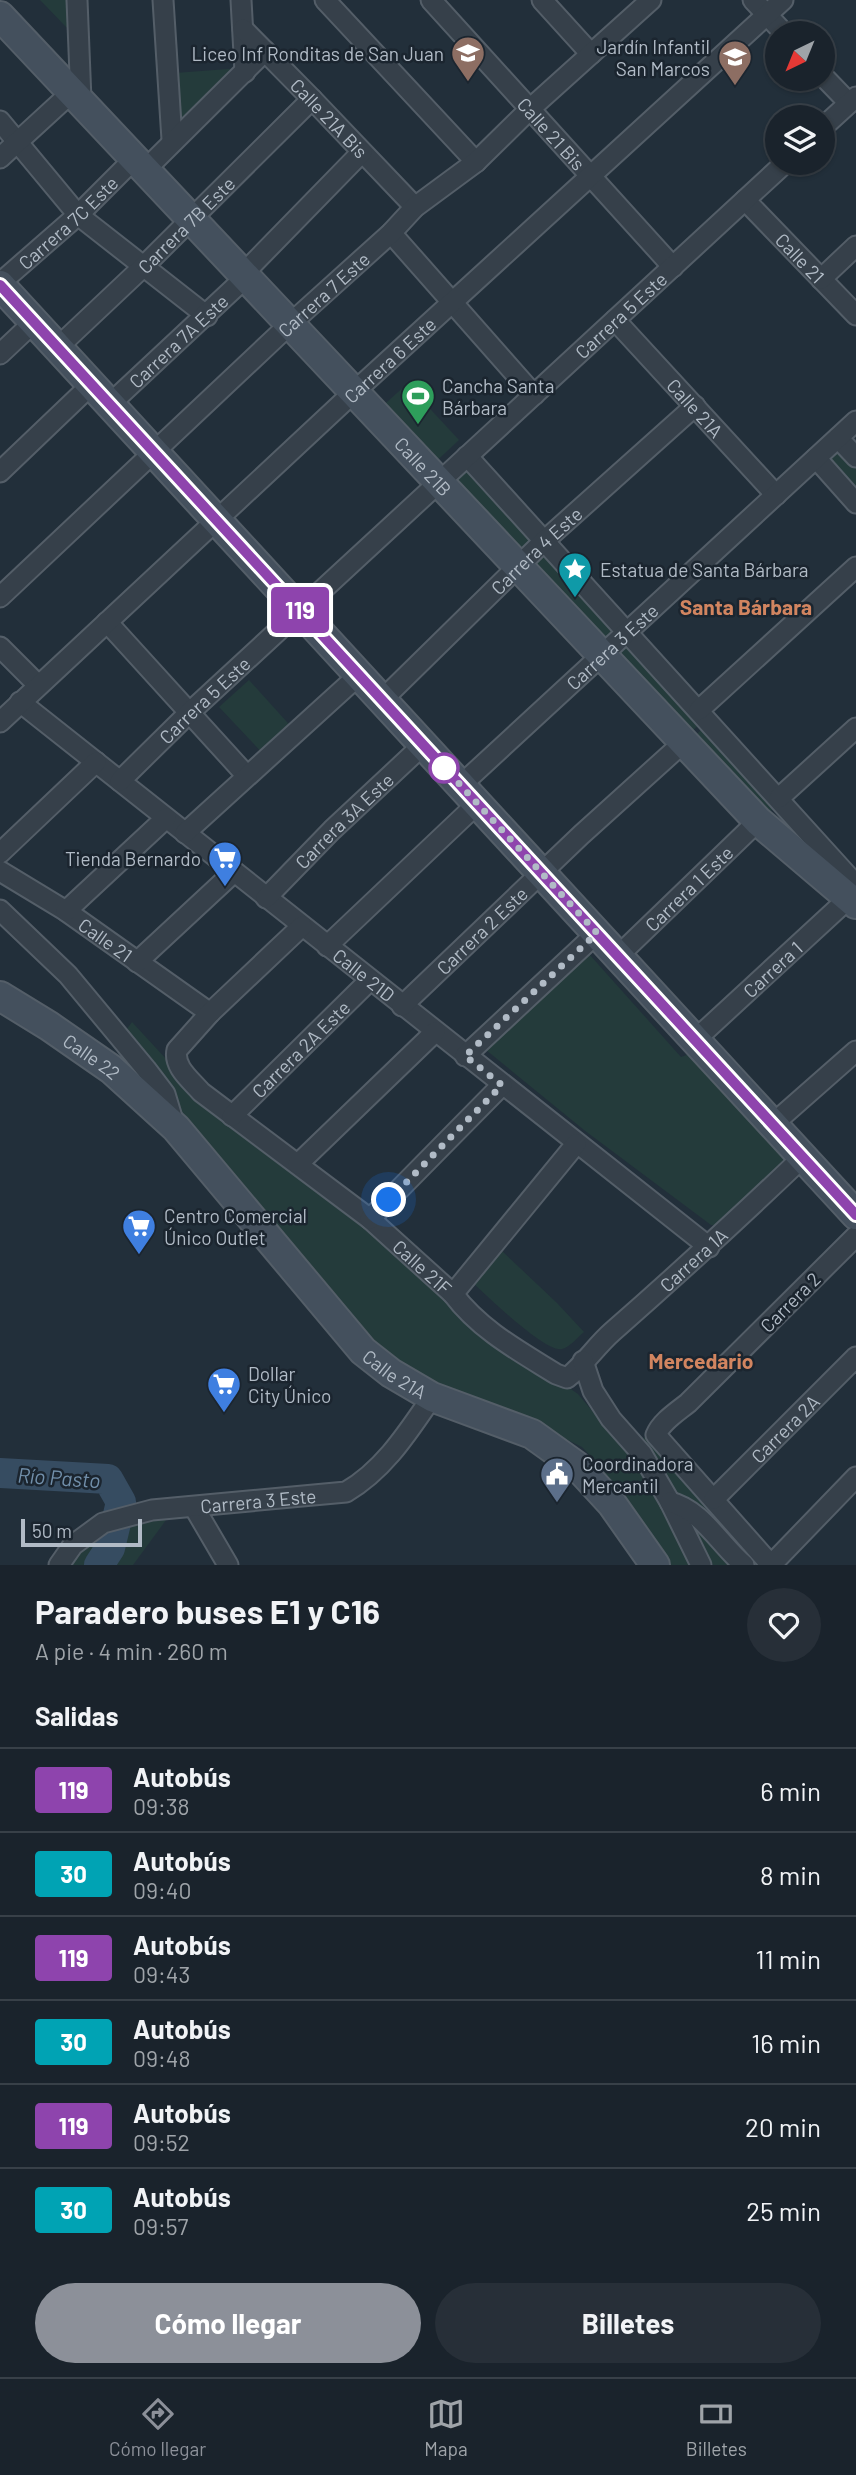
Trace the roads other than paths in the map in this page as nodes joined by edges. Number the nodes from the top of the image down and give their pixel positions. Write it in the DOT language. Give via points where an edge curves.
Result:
graph roads {
  1 [pos="77,0"];
  2 [pos="163,0"];
  3 [pos="241,0"];
  4 [pos="325,0"];
  5 [pos="431,0"];
  6 [pos="542,0"];
  7 [pos="753,0"];
  8 [pos="783,0"];
  9 [pos="647,1"];
  10 [pos="1,13"];
  11 [pos="767,15"];
  12 [pos="773,21"];
  13 [pos="243,29"];
  14 [pos="265,51"];
  15 [pos="591,54"];
  16 [pos="245,72"];
  17 [pos="835,85"];
  18 [pos="76,96"];
  19 [pos="313,99"];
  20 [pos="853,100"];
  21 [pos="531,108"];
  22 [pos="835,116"];
  23 [pos="0,121"];
  24 [pos="18,140"];
  25 [pos="172,140"];
  26 [pos="362,152"];
  27 [pos="0,158"];
  28 [pos="476,162"];
  29 [pos="139,164"];
  30 [pos="772,175"];
  31 [pos="590,176"];
  32 [pos="745,200"];
  33 [pos="415,207"];
  34 [pos="78,215"];
  35 [pos="191,219"];
  36 [pos="391,233"];
  37 [pos="856,246"];
  38 [pos="144,266"];
  39 [pos="673,267"];
  40 [pos="245,276"];
  41 [pos="821,279"];
  42 [pos="0,284"];
  43 [pos="451,303"];
  44 [pos="856,315"];
  45 [pos="207,316"];
  46 [pos="615,320"];
  47 [pos="34,322"];
  48 [pos="290,324"];
  49 [pos="58,347"];
  50 [pos="0,354"];
  51 [pos="354,392"];
  52 [pos="101,394"];
  53 [pos="534,395"];
  54 [pos="695,406"];
  55 [pos="856,421"];
  56 [pos="838,438"];
  57 [pos="155,453"];
  58 [pos="467,456"];
  59 [pos="856,457"];
  60 [pos="816,458"];
  61 [pos="0,472"];
  62 [pos="439,482"];
  63 [pos="776,495"];
  64 [pos="856,503"];
  65 [pos="217,521"];
  66 [pos="544,542"];
  67 [pos="519,566"];
  68 [pos="856,567"];
  69 [pos="0,597"];
  70 [pos="300,611"];
  71 [pos="107,622"];
  72 [pos="627,633"];
  73 [pos="0,647"];
  74 [pos="602,655"];
  75 [pos="359,675"];
  76 [pos="38,685"];
  77 [pos="382,700"];
  78 [pos="20,702"];
  79 [pos="699,710"];
  80 [pos="189,713"];
  81 [pos="0,722"];
  82 [pos="856,729"];
  83 [pos="684,742"];
  84 [pos="423,745"];
  85 [pos="96,762"];
  86 [pos="247,776"];
  87 [pos="120,781"];
  88 [pos="469,794"];
  89 [pos="779,798"];
  90 [pos="166,818"];
  91 [pos="758,821"];
  92 [pos="185,834"];
  93 [pos="0,853"];
  94 [pos="0,871"];
  95 [pos="234,872"];
  96 [pos="542,874"];
  97 [pos="853,896"];
  98 [pos="266,898"];
  99 [pos="0,910"];
  100 [pos="66,911"];
  101 [pos="302,926"];
  102 [pos="597,933"];
  103 [pos="327,946"];
  104 [pos="618,956"];
  105 [pos="138,962"];
  106 [pos="370,980"];
  107 [pos="0,996"];
  108 [pos="402,1006"];
  109 [pos="210,1013"];
  110 [pos="435,1032"];
  111 [pos="695,1040"];
  112 [pos="856,1051"];
  113 [pos="465,1056"];
  114 [pos="502,1085"];
  115 [pos="232,1116"];
  116 [pos="772,1124"];
  117 [pos="176,1128"];
  118 [pos="576,1144"];
  119 [pos="803,1157"];
  120 [pos="298,1164"];
  121 [pos="856,1215"];
  122 [pos="370,1219"];
  123 [pos="856,1236"];
  124 [pos="709,1247"];
  125 [pos="453,1294"];
  126 [pos="856,1357"];
  127 [pos="583,1361"];
  128 [pos="432,1397"];
  129 [pos="856,1477"];
  130 [pos="714,1499"];
  131 [pos="670,1503"];
  132 [pos="194,1507"];
  133 [pos="649,1562"];
  134 [pos="59,1565"];
  135 [pos="228,1565"];
  136 [pos="701,1565"];
  137 [pos="744,1565"];
  138 [pos="771,1565"];
  1 -- 18 [label="street"];
  2 -- 25 [label="street"];
  3 -- 13 [label="street"];
  4 -- 28 [label="street"];
  5 -- 21 [label="street, Calle 21 Bis"];
  6 -- 15 [label="street"];
  7 -- 11 [label="street"];
  8 -- 11 [label="street, Carrera 6 Este"];
  9 -- 15 [label="street, Carrera 7 Este"];
  10 -- 18 [label="street, Calle 21B"];
  11 -- 12 [label="street"];
  11 -- 31 [label="street, Carrera 6 Este"];
  13 -- 14 [label="street, Calle 21A Bis"];
  13 -- 16 [label="street"];
  14 -- 16 [label="street, Carrera 7C Este"];
  14 -- 19 [label="street, Calle 21A Bis"];
  15 -- 21 [label="street, Carrera 7 Este"];
  16 -- 25 [label="street, Carrera 7C Este"];
  17 -- 20 [label="street"];
  18 -- 24 [label="street"];
  18 -- 29 [label="street, Calle 21B"];
  19 -- 26 [label="street, Calle 21A Bis"];
  19 -- 35 [label="street, Carrera 7B Este"];
  20 -- 22 [label="street"];
  21 -- 28 [label="street, Carrera 7 Este"];
  21 -- 31 [label="street, Calle 21 Bis"];
  23 -- 24 [label="street"];
  24 -- 27 [label="street"];
  24 -- 34 [label="street"];
  25 -- 29 [label="street, Carrera 7C Este"];
  26 -- 33 [label="street, Calle 21A Bis"];
  26 -- 40 [label="street, Carrera 7A Este"];
  28 -- 33 [label="street, Carrera 7 Este"];
  29 -- 34 [label="street, Carrera 7C Este"];
  29 -- 35 [label="street, Calle 21B"];
  30 -- 32 [label="street, Carrera 5 Este"];
  31 -- 39 [label="street, Calle 21 Bis"];
  31 -- 43 [label="street, Carrera 6 Este"];
  32 -- 39 [label="street, Carrera 5 Este"];
  32 -- 41 [label="street, Calle 21"];
  33 -- 36 [label="street, Carrera 7 Este"];
  34 -- 38 [label="street"];
  34 -- 42 [label="street, Carrera 7C Este"];
  35 -- 38 [label="street, Carrera 7B Este"];
  35 -- 40 [label="street, Calle 21B"];
  36 -- 43 [label="street"];
  36 -- 48 [label="street, Carrera 7 Este"];
  37 -- 41 [label="street"];
  38 -- 45 [label="street"];
  38 -- 49 [label="street, Carrera 7B Este"];
  39 -- 46 [label="street, Carrera 5 Este"];
  40 -- 45 [label="street, Carrera 7A Este"];
  40 -- 48 [label="street, Calle 21B"];
  41 -- 44 [label="street, Calle 21"];
  42 -- 47 [label="street"];
  43 -- 51 [label="street, Carrera 6 Este"];
  43 -- 53 [label="street"];
  45 -- 52 [label="street, Carrera 7A Este"];
  46 -- 53 [label="street, Carrera 5 Este"];
  46 -- 54 [label="street, Calle 21A"];
  47 -- 49 [label="street"];
  47 -- 50 [label="street"];
  48 -- 51 [label="street, Calle 21B"];
  48 -- 57 [label="street, Carrera 7 Este"];
  49 -- 52 [label="street"];
  51 -- 62 [label="street, Calle 21B"];
  51 -- 65 [label="street, Carrera 6 Este"];
  52 -- 57 [label="street"];
  52 -- 61 [label="street, Carrera 7A Este"];
  53 -- 58 [label="street, Carrera 5 Este"];
  54 -- 63 [label="street, Calle 21A"];
  54 -- 66 [label="street, Carrera 4 Este"];
  55 -- 56 [label="street, Carrera 3 Este"];
  56 -- 59 [label="street"];
  56 -- 60 [label="street, Carrera 3 Este"];
  57 -- 65 [label="street"];
  57 -- 69 [label="street, Carrera 7 Este"];
  58 -- 62 [label="street, Carrera 5 Este"];
  58 -- 66 [label="street, Calle 21B"];
  60 -- 63 [label="street, Carrera 3 Este"];
  60 -- 64 [label="street"];
  62 -- 67 [label="street, Calle 21B"];
  62 -- 70 [label="street, Carrera 5 Este"];
  63 -- 72 [label="street, Carrera 3 Este"];
  65 -- 70 [label="street"];
  65 -- 71 [label="street, Carrera 6 Este"];
  66 -- 67 [label="street, Carrera 4 Este"];
  66 -- 72 [label="street, Calle 21B"];
  67 -- 74 [label="street, Calle 21B"];
  67 -- 77 [label="street, Carrera 4 Este"];
  68 -- 79 [label="street"];
  70 -- 75 [label="street"];
  70 -- 80 [label="street, Carrera 5 Este"];
  71 -- 76 [label="street, Carrera 6 Este"];
  71 -- 80 [label="street"];
  72 -- 74 [label="street, Carrera 3 Este"];
  72 -- 79 [label="street, Calle 21B"];
  73 -- 76 [label="street"];
  74 -- 83 [label="street, Calle 21B"];
  74 -- 88 [label="street, Carrera 3 Este"];
  75 -- 77 [label="street"];
  75 -- 86 [label="street"];
  76 -- 78 [label="street, Carrera 6 Este"];
  77 -- 84 [label="street"];
  78 -- 81 [label="street, Carrera 6 Este"];
  78 -- 85 [label="street, Calle 21D"];
  79 -- 89 [label="street, Calle 21B"];
  80 -- 86 [label="street"];
  80 -- 87 [label="street, Carrera 5 Este"];
  82 -- 89 [label="street"];
  83 -- 91 [label="street, Calle 21B"];
  83 -- 96 [label="street, Carrera 2 Este"];
  84 -- 88 [label="street"];
  84 -- 98 [label="street, Carrera 3A Este"];
  85 -- 87 [label="street, Calle 21D"];
  85 -- 93 [label="street"];
  86 -- 92 [label="street"];
  87 -- 90 [label="street, Calle 21D"];
  88 -- 96 [label="street"];
  88 -- 103 [label="street, Carrera 3 Este"];
  89 -- 97 [label="street, Calle 21B"];
  90 -- 92 [label="street, Calle 21D"];
  90 -- 100 [label="street"];
  91 -- 97 [label="street, Calle 21B"];
  91 -- 104 [label="street, Carrera 1 Este"];
  92 -- 95 [label="street, Calle 21D"];
  94 -- 100 [label="street, Calle 21"];
  95 -- 98 [label="street, Calle 21D"];
  95 -- 105 [label="street"];
  96 -- 102 [label="street"];
  96 -- 108 [label="street, Carrera 2 Este"];
  97 -- 111 [label="street, Carrera 1"];
  98 -- 101 [label="street, Calle 21D"];
  99 -- 117 [label="street" via="68,975 146,1069 165,1094"];
  100 -- 105 [label="street, Calle 21"];
  101 -- 103 [label="street, Calle 21D"];
  101 -- 109 [label="street"];
  102 -- 104 [label="street"];
  102 -- 113 [label="street"];
  103 -- 106 [label="street, Calle 21D"];
  104 -- 111 [label="street"];
  105 -- 109 [label="street, Calle 21"];
  106 -- 108 [label="street, Calle 21D"];
  106 -- 115 [label="street, Carrera 2A Este"];
  107 -- 117 [label="street, Calle 22" via="111,1069"];
  108 -- 110 [label="street, Calle 21D"];
  109 -- 115 [label="street, Calle 21F" via="175,1058 201,1092"];
  110 -- 113 [label="street, Calle 21D"];
  110 -- 120 [label="street"];
  111 -- 116 [label="street"];
  112 -- 116 [label="street"];
  113 -- 114 [label="street, Calle 21D"];
  114 -- 118 [label="street, Calle 21D"];
  114 -- 122 [label="street"];
  115 -- 120 [label="street, Calle 21F"];
  116 -- 119 [label="street"];
  117 -- 128 [label="street, Calle 21A" via="363,1351"];
  118 -- 124 [label="street, Calle 21D"];
  118 -- 125 [label="street"];
  119 -- 121 [label="street"];
  119 -- 124 [label="street, Carrera 1A"];
  120 -- 122 [label="street, Calle 21F"];
  122 -- 125 [label="street, Calle 21F"];
  123 -- 130 [label="street, Carrera 2" via="657,1431"];
  124 -- 127 [label="street, Carrera 1A"];
  125 -- 127 [label="street, Calle 21F" via="488,1329 556,1374 567,1378"];
  126 -- 130 [label="street, Carrera 2A"];
  127 -- 131 [label="street" via="593,1391 642,1454"];
  128 -- 132 [label="street, Carrera 3 Este" via="394,1451 346,1492"];
  128 -- 133 [label="street, Calle 21A" via="532,1434 569,1461 612,1504"];
  129 -- 138 [label="street"];
  130 -- 138 [label="street"];
  131 -- 136 [label="street"];
  131 -- 137 [label="street" via="683,1505"];
  132 -- 134 [label="street, Carrera 3 Este" via="152,1510 103,1523 73,1545"];
  132 -- 135 [label="street"];
}
